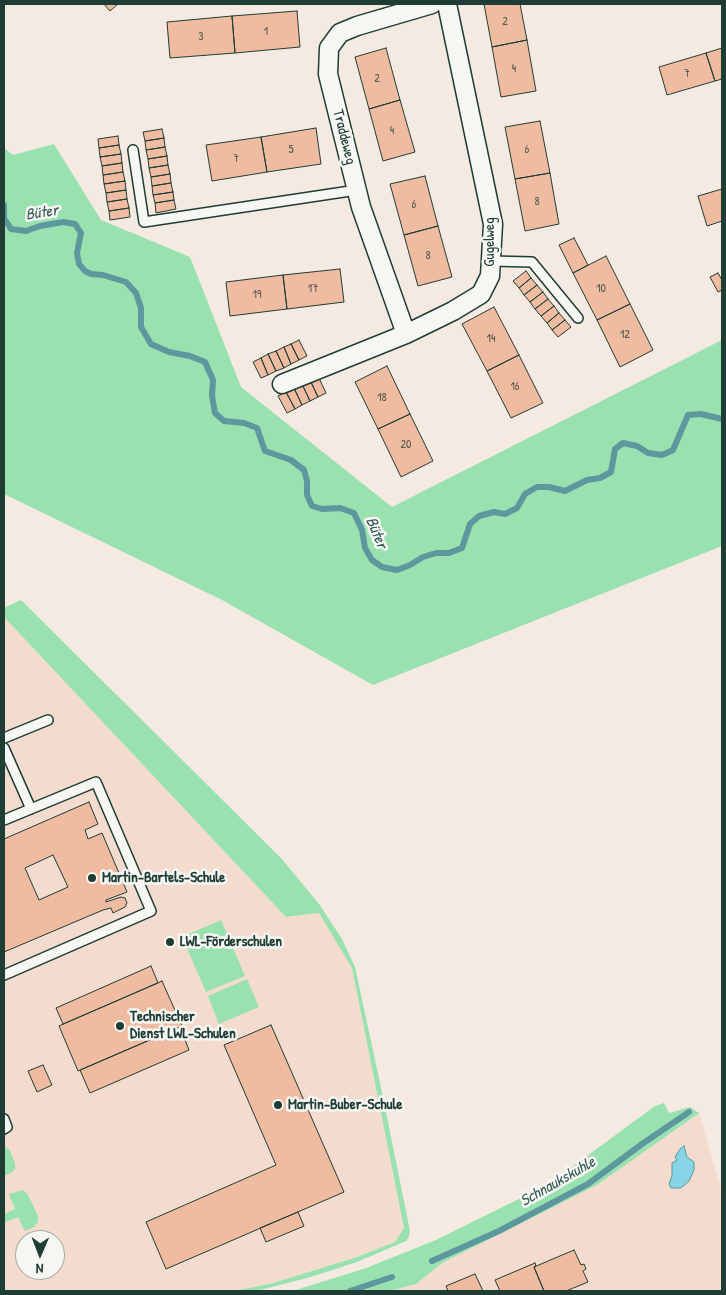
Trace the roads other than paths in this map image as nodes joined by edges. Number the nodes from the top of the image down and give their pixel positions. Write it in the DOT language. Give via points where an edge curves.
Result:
graph roads {
  1 [pos="432,4"];
  2 [pos="447,4"];
  3 [pos="133,150"];
  4 [pos="357,190"];
  5 [pos="491,261"];
  6 [pos="578,318"];
  7 [pos="406,334"];
  8 [pos="282,384"];
  9 [pos="48,720"];
  10 [pos="4,738"];
  11 [pos="4,748"];
  12 [pos="31,809"];
  13 [pos="4,820"];
  14 [pos="4,975"];
  15 [pos="4,1119"];
  16 [pos="4,1129"];
  1 -- 4 [label="street, Traddeweg" via="356,26 340,33 329,48 328,74"];
  2 -- 5 [label="street, Gugelweg" via="493,224"];
  3 -- 4 [label="lane" via="144,222"];
  4 -- 7 [label="street, Traddeweg"];
  5 -- 6 [label="lane" via="532,262"];
  5 -- 7 [label="street, Gugelweg" via="490,276 481,294"];
  7 -- 8 [label="street, Gugelweg"];
  9 -- 10 [label="lane"];
  11 -- 12 [label="lane"];
  12 -- 13 [label="lane"];
  12 -- 14 [label="lane" via="96,782 151,911"];
  15 -- 16 [label="lane" via="7,1127"];
}
